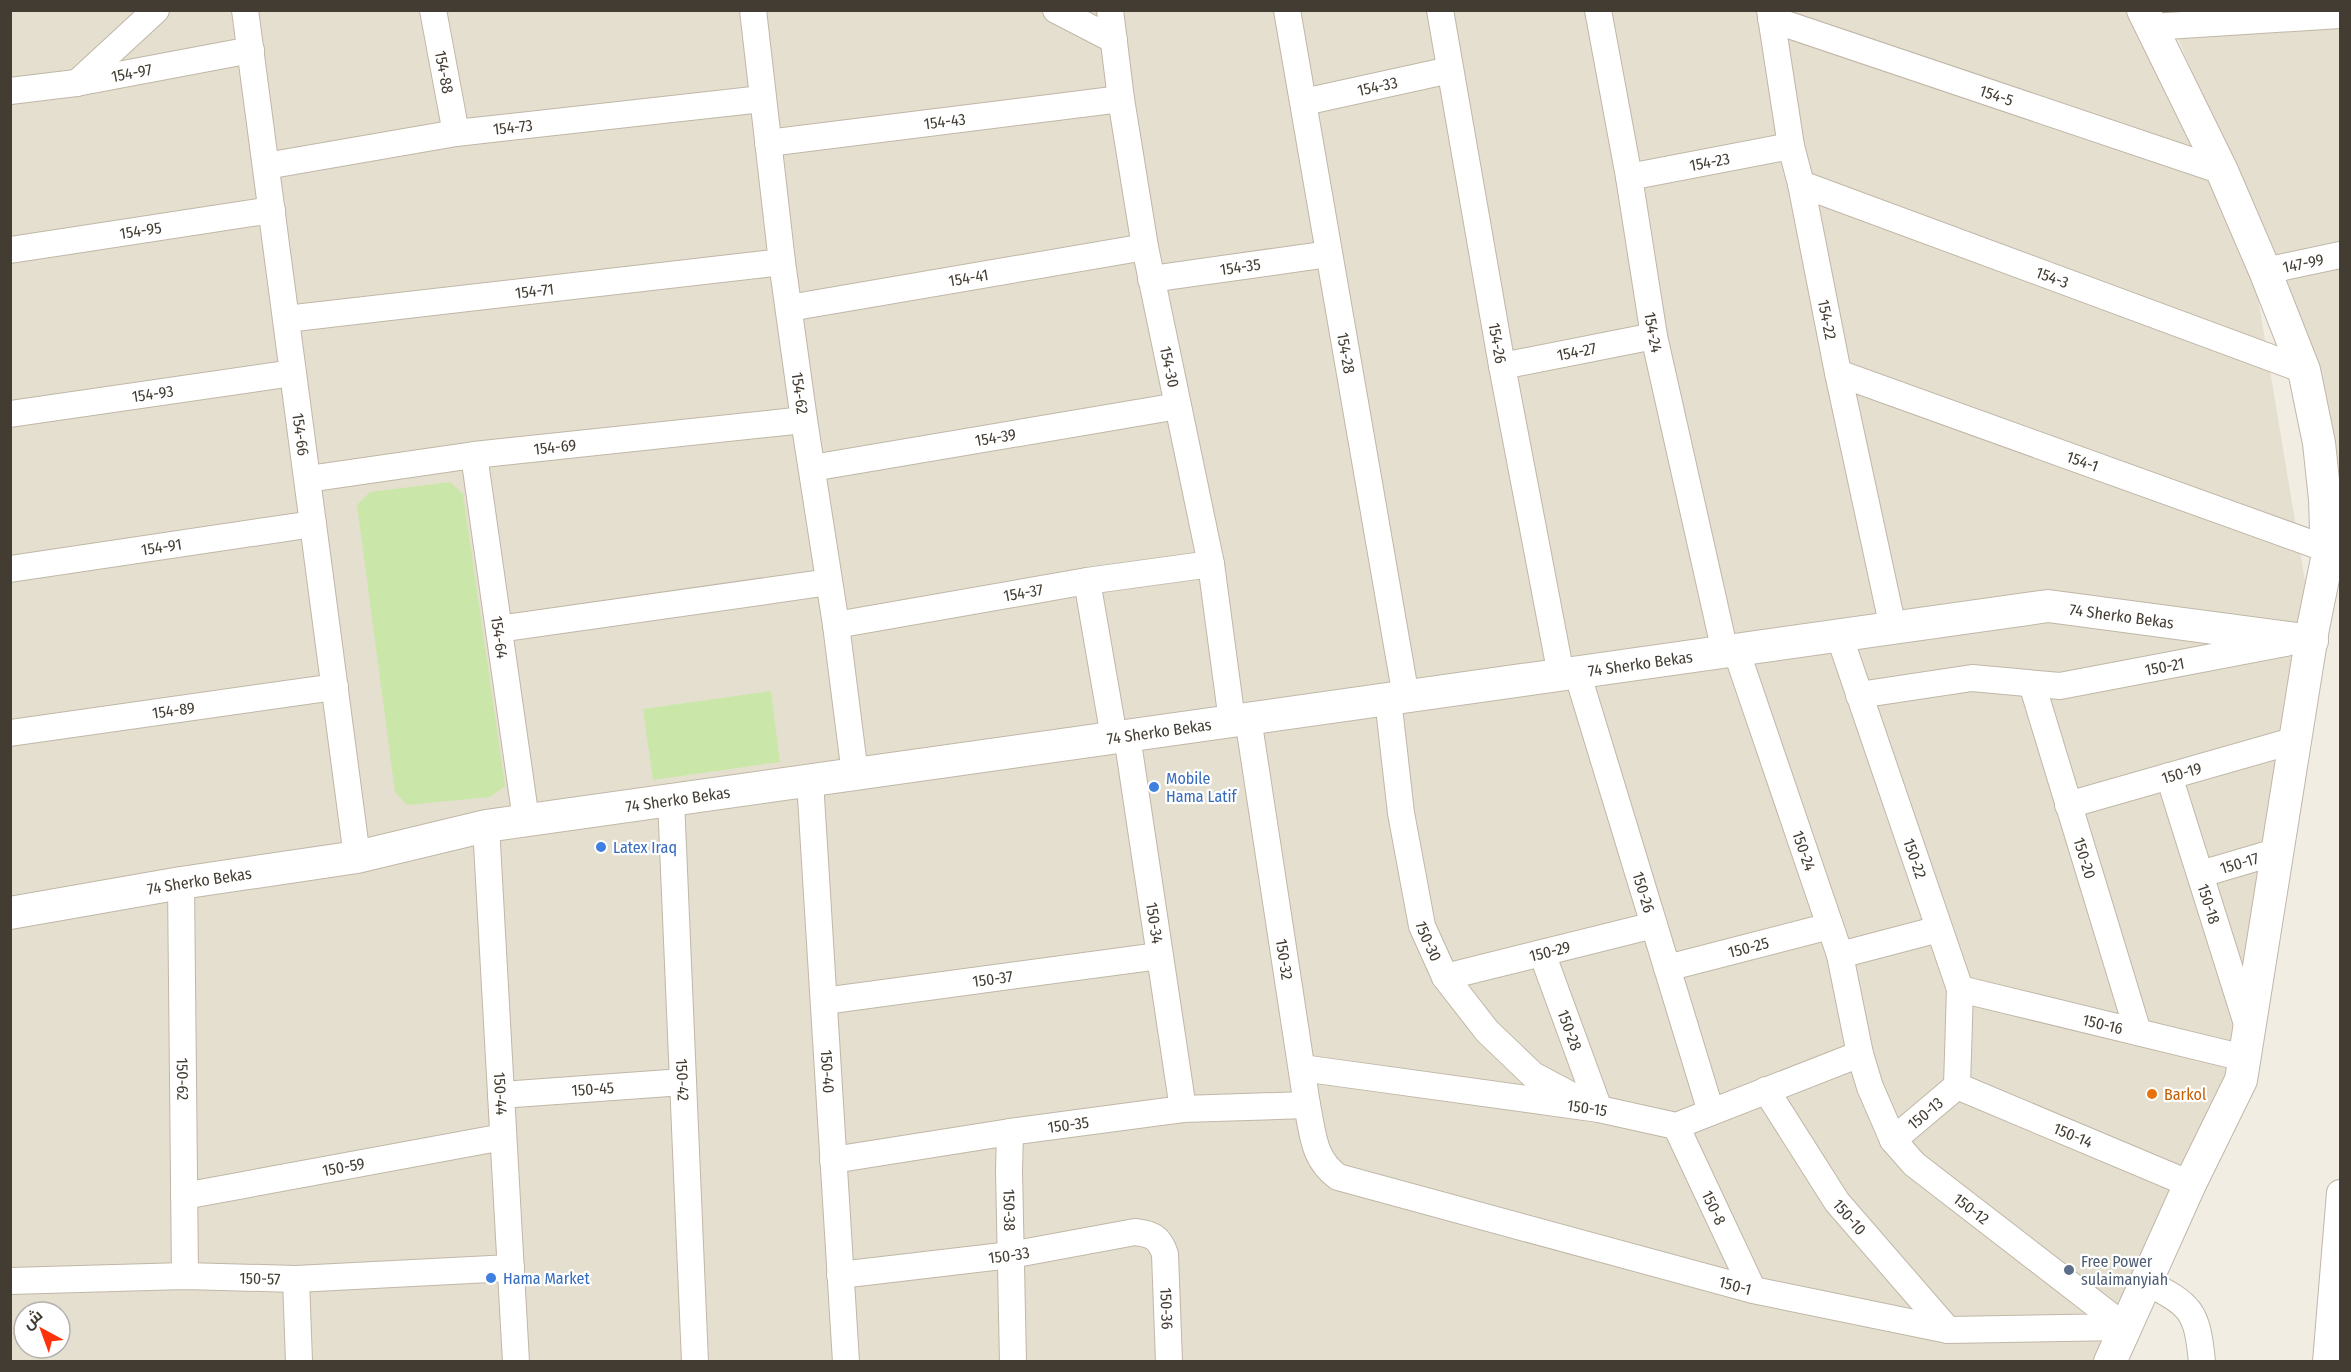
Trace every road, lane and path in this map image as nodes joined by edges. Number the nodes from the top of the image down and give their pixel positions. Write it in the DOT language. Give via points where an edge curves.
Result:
graph roads {
  1 [pos="156,10"];
  2 [pos="245,10"];
  3 [pos="433,10"];
  4 [pos="753,10"];
  5 [pos="1056,10"];
  6 [pos="1110,10"];
  7 [pos="1287,10"];
  8 [pos="1440,10"];
  9 [pos="1598,10"];
  10 [pos="1771,15"];
  11 [pos="2340,15"];
  12 [pos="1088,18"];
  13 [pos="2147,19"];
  14 [pos="1114,40"];
  15 [pos="250,50"];
  16 [pos="1450,70"];
  17 [pos="76,83"];
  18 [pos="10,91"];
  19 [pos="762,99"];
  20 [pos="1121,99"];
  21 [pos="1304,102"];
  22 [pos="456,133"];
  23 [pos="768,143"];
  24 [pos="1791,146"];
  25 [pos="266,166"];
  26 [pos="2222,171"];
  27 [pos="1629,177"];
  28 [pos="1801,184"];
  29 [pos="272,210"];
  30 [pos="1145,247"];
  31 [pos="10,250"];
  32 [pos="1329,254"];
  33 [pos="2340,255"];
  34 [pos="782,262"];
  35 [pos="2265,271"];
  36 [pos="1151,279"];
  37 [pos="789,308"];
  38 [pos="286,320"];
  39 [pos="1654,336"];
  40 [pos="1502,366"];
  41 [pos="2304,370"];
  42 [pos="293,373"];
  43 [pos="1839,373"];
  44 [pos="1178,405"];
  45 [pos="10,414"];
  46 [pos="804,420"];
  47 [pos="474,455"];
  48 [pos="812,468"];
  49 [pos="308,479"];
  50 [pos="314,524"];
  51 [pos="2332,555"];
  52 [pos="1211,564"];
  53 [pos="10,569"];
  54 [pos="1087,581"];
  55 [pos="829,582"];
  56 [pos="836,625"];
  57 [pos="1893,628"];
  58 [pos="499,629"];
  59 [pos="1839,635"];
  60 [pos="2305,641"];
  61 [pos="1730,651"];
  62 [pos="1569,673"];
  63 [pos="2032,684"];
  64 [pos="335,687"];
  65 [pos="1859,695"];
  66 [pos="1397,698"];
  67 [pos="1240,719"];
  68 [pos="10,733"];
  69 [pos="1121,737"];
  70 [pos="2296,740"];
  71 [pos="855,774"];
  72 [pos="2169,776"];
  73 [pos="810,781"];
  74 [pos="671,800"];
  75 [pos="2068,805"];
  76 [pos="526,820"];
  77 [pos="486,826"];
  78 [pos="2279,851"];
  79 [pos="357,856"];
  80 [pos="2201,874"];
  81 [pos="181,883"];
  82 [pos="10,913"];
  83 [pos="1654,925"];
  84 [pos="1830,926"];
  85 [pos="1939,928"];
  86 [pos="1542,953"];
  87 [pos="1839,955"];
  88 [pos="1159,956"];
  89 [pos="1667,968"];
  90 [pos="1445,977"];
  91 [pos="1960,989"];
  92 [pos="824,1001"];
  93 [pos="2138,1032"];
  94 [pos="2247,1044"];
  95 [pos="1860,1054"];
  96 [pos="1302,1068"];
  97 [pos="683,1082"];
  98 [pos="1957,1086"];
  99 [pos="1766,1090"];
  100 [pos="501,1095"];
  101 [pos="1307,1105"];
  102 [pos="1183,1109"];
  103 [pos="1599,1109"];
  104 [pos="1711,1112"];
  105 [pos="1676,1126"];
  106 [pos="1010,1132"];
  107 [pos="503,1137"];
  108 [pos="1893,1140"];
  109 [pos="833,1160"];
  110 [pos="1354,1181"];
  111 [pos="2190,1184"];
  112 [pos="2340,1194"];
  113 [pos="184,1196"];
  114 [pos="1165,1254"];
  115 [pos="1011,1256"];
  116 [pos="511,1268"];
  117 [pos="840,1275"];
  118 [pos="185,1276"];
  119 [pos="297,1279"];
  120 [pos="10,1281"];
  121 [pos="2146,1281"];
  122 [pos="1753,1290"];
  123 [pos="2125,1328"];
  124 [pos="1948,1330"];
  125 [pos="840,1361"];
  126 [pos="299,1362"];
  127 [pos="516,1362"];
  128 [pos="694,1362"];
  129 [pos="1013,1362"];
  130 [pos="1169,1362"];
  131 [pos="2110,1362"];
  132 [pos="2202,1362"];
  133 [pos="2326,1362"];
  1 -- 17 [label="street"];
  2 -- 15 [label="street, 154-66"];
  3 -- 22 [label="street, 154-88"];
  4 -- 19 [label="street, 154-62"];
  5 -- 12 [label="street"];
  6 -- 14 [label="street, 154-30"];
  7 -- 21 [label="street, 154-28"];
  8 -- 16 [label="street, 154-26"];
  9 -- 27 [label="street, 154-24"];
  10 -- 24 [label="street, 154-22"];
  10 -- 26 [label="street, 154-5"];
  11 -- 13 [label="street"];
  12 -- 14 [label="street"];
  13 -- 26 [label="street"];
  14 -- 20 [label="street, 154-30"];
  15 -- 17 [label="street, 154-97"];
  15 -- 25 [label="street, 154-66"];
  16 -- 21 [label="street, 154-33"];
  16 -- 40 [label="street, 154-26"];
  17 -- 18 [label="street, 154-97"];
  19 -- 22 [label="street, 154-73"];
  19 -- 23 [label="street, 154-62"];
  20 -- 23 [label="street, 154-43"];
  20 -- 30 [label="street, 154-30"];
  21 -- 32 [label="street, 154-28"];
  22 -- 25 [label="street, 154-73"];
  23 -- 34 [label="street, 154-62"];
  24 -- 27 [label="street, 154-23"];
  24 -- 28 [label="street, 154-22"];
  25 -- 29 [label="street, 154-66"];
  26 -- 35 [label="street"];
  27 -- 39 [label="street, 154-24"];
  28 -- 41 [label="street, 154-3"];
  28 -- 43 [label="street, 154-22"];
  29 -- 31 [label="street, 154-95"];
  29 -- 38 [label="street, 154-66"];
  30 -- 36 [label="street, 154-30"];
  30 -- 37 [label="street, 154-41"];
  32 -- 36 [label="street, 154-35"];
  32 -- 66 [label="street, 154-28"];
  33 -- 35 [label="street, 147-99"];
  34 -- 37 [label="street, 154-62"];
  34 -- 38 [label="street, 154-71"];
  35 -- 41 [label="street"];
  36 -- 44 [label="street, 154-30"];
  37 -- 46 [label="street, 154-62"];
  38 -- 42 [label="street, 154-66"];
  39 -- 40 [label="street, 154-27"];
  39 -- 61 [label="street, 154-24"];
  40 -- 62 [label="street, 154-26"];
  41 -- 51 [label="street" via="2319,443"];
  42 -- 45 [label="street, 154-93"];
  42 -- 49 [label="street, 154-66"];
  43 -- 51 [label="street, 154-1"];
  43 -- 57 [label="street, 154-22"];
  44 -- 48 [label="street, 154-39"];
  44 -- 52 [label="street, 154-30"];
  46 -- 47 [label="street, 154-69"];
  46 -- 48 [label="street, 154-62"];
  47 -- 49 [label="street, 154-69"];
  47 -- 58 [label="street, 154-64"];
  48 -- 55 [label="street, 154-62"];
  49 -- 50 [label="street, 154-66"];
  50 -- 53 [label="street, 154-91"];
  50 -- 64 [label="street, 154-66"];
  51 -- 60 [label="street"];
  52 -- 54 [label="street, 154-37"];
  52 -- 67 [label="street, 154-30"];
  54 -- 56 [label="street, 154-37"];
  54 -- 69 [label="street, 150-34"];
  55 -- 56 [label="street, 154-62"];
  55 -- 58 [label="street"];
  56 -- 71 [label="street, 154-62"];
  57 -- 59 [label="street, 74 Sherko Bekas"];
  57 -- 60 [label="street, 74 Sherko Bekas" via="2048,606"];
  58 -- 76 [label="street, 154-64"];
  59 -- 61 [label="street, 74 Sherko Bekas"];
  59 -- 65 [label="street, 150-22"];
  60 -- 63 [label="street, 150-21" via="2060,686"];
  60 -- 70 [label="street"];
  61 -- 62 [label="street, 74 Sherko Bekas"];
  61 -- 84 [label="street, 150-24"];
  62 -- 66 [label="street, 74 Sherko Bekas"];
  62 -- 83 [label="street, 150-26"];
  63 -- 65 [label="street, 150-21" via="1972,678"];
  63 -- 75 [label="street, 150-20"];
  64 -- 68 [label="street, 154-89"];
  64 -- 79 [label="street, 154-66"];
  65 -- 85 [label="street, 150-22"];
  66 -- 67 [label="street, 74 Sherko Bekas"];
  66 -- 90 [label="street, 150-30" via="1401,813 1422,926"];
  67 -- 69 [label="street, 74 Sherko Bekas"];
  67 -- 96 [label="street, 150-32"];
  69 -- 71 [label="street, 74 Sherko Bekas"];
  69 -- 88 [label="street, 150-34"];
  70 -- 72 [label="street, 150-19"];
  70 -- 78 [label="street"];
  71 -- 73 [label="street, 74 Sherko Bekas"];
  72 -- 75 [label="street, 150-19"];
  72 -- 80 [label="street, 150-18"];
  73 -- 74 [label="street, 74 Sherko Bekas"];
  73 -- 92 [label="street, 150-40"];
  74 -- 76 [label="street, 74 Sherko Bekas"];
  74 -- 97 [label="street, 150-42"];
  75 -- 93 [label="street, 150-20"];
  76 -- 77 [label="street, 74 Sherko Bekas"];
  77 -- 79 [label="street, 74 Sherko Bekas"];
  77 -- 100 [label="street, 150-44"];
  78 -- 80 [label="street, 150-17"];
  78 -- 94 [label="street"];
  79 -- 81 [label="street, 74 Sherko Bekas"];
  80 -- 94 [label="street, 150-18"];
  81 -- 82 [label="street, 74 Sherko Bekas"];
  81 -- 113 [label="street, 150-62"];
  83 -- 86 [label="street, 150-29"];
  83 -- 89 [label="street, 150-26"];
  84 -- 87 [label="street, 150-24"];
  84 -- 89 [label="street, 150-25"];
  85 -- 87 [label="street"];
  85 -- 91 [label="street, 150-22"];
  86 -- 90 [label="street, 150-29"];
  86 -- 103 [label="street, 150-28"];
  87 -- 95 [label="street, 150-24"];
  88 -- 92 [label="street, 150-37"];
  88 -- 102 [label="street, 150-34"];
  89 -- 104 [label="street, 150-26"];
  90 -- 103 [label="street, 150-30" via="1487,1031 1533,1074"];
  91 -- 93 [label="street, 150-16"];
  91 -- 98 [label="street, 150-22"];
  92 -- 109 [label="street, 150-40"];
  93 -- 94 [label="street, 150-16"];
  94 -- 111 [label="street" via="2241,1080"];
  95 -- 99 [label="street"];
  95 -- 108 [label="street, 150-12"];
  96 -- 101 [label="street, 150-32"];
  96 -- 103 [label="street, 150-15"];
  97 -- 100 [label="street, 150-45"];
  97 -- 128 [label="street, 150-42"];
  98 -- 108 [label="street, 150-13"];
  98 -- 111 [label="street, 150-14"];
  99 -- 104 [label="street"];
  99 -- 124 [label="street, 150-10" via="1837,1202"];
  100 -- 107 [label="street, 150-44"];
  101 -- 102 [label="street, 150-35"];
  101 -- 110 [label="street, 150-32" via="1316,1152 1322,1162 1338,1177"];
  102 -- 106 [label="street, 150-35"];
  103 -- 105 [label="street, 150-15"];
  104 -- 105 [label="street"];
  105 -- 122 [label="street, 150-8"];
  106 -- 109 [label="street, 150-35"];
  106 -- 115 [label="street, 150-38"];
  107 -- 113 [label="street, 150-59"];
  107 -- 116 [label="street, 150-44"];
  108 -- 123 [label="street, 150-12" via="1914,1164"];
  109 -- 117 [label="street, 150-40"];
  110 -- 122 [label="street, 150-1"];
  111 -- 121 [label="street"];
  112 -- 133 [label="street"];
  113 -- 118 [label="street, 150-62"];
  114 -- 115 [label="street, 150-33" via="1157,1238 1135,1232"];
  114 -- 130 [label="street, 150-36"];
  115 -- 117 [label="street, 150-33"];
  115 -- 129 [label="street, 150-38"];
  116 -- 119 [label="street, 150-57"];
  116 -- 127 [label="street, 150-44"];
  117 -- 125 [label="street, 150-40"];
  118 -- 119 [label="street, 150-57"];
  118 -- 120 [label="street, 150-57"];
  119 -- 126 [label="street"];
  121 -- 123 [label="street"];
  121 -- 132 [label="street" via="2179,1299 2188,1310 2199,1330"];
  122 -- 124 [label="street, 150-1"];
  123 -- 124 [label="street, 150-1"];
  123 -- 131 [label="street"];
}
